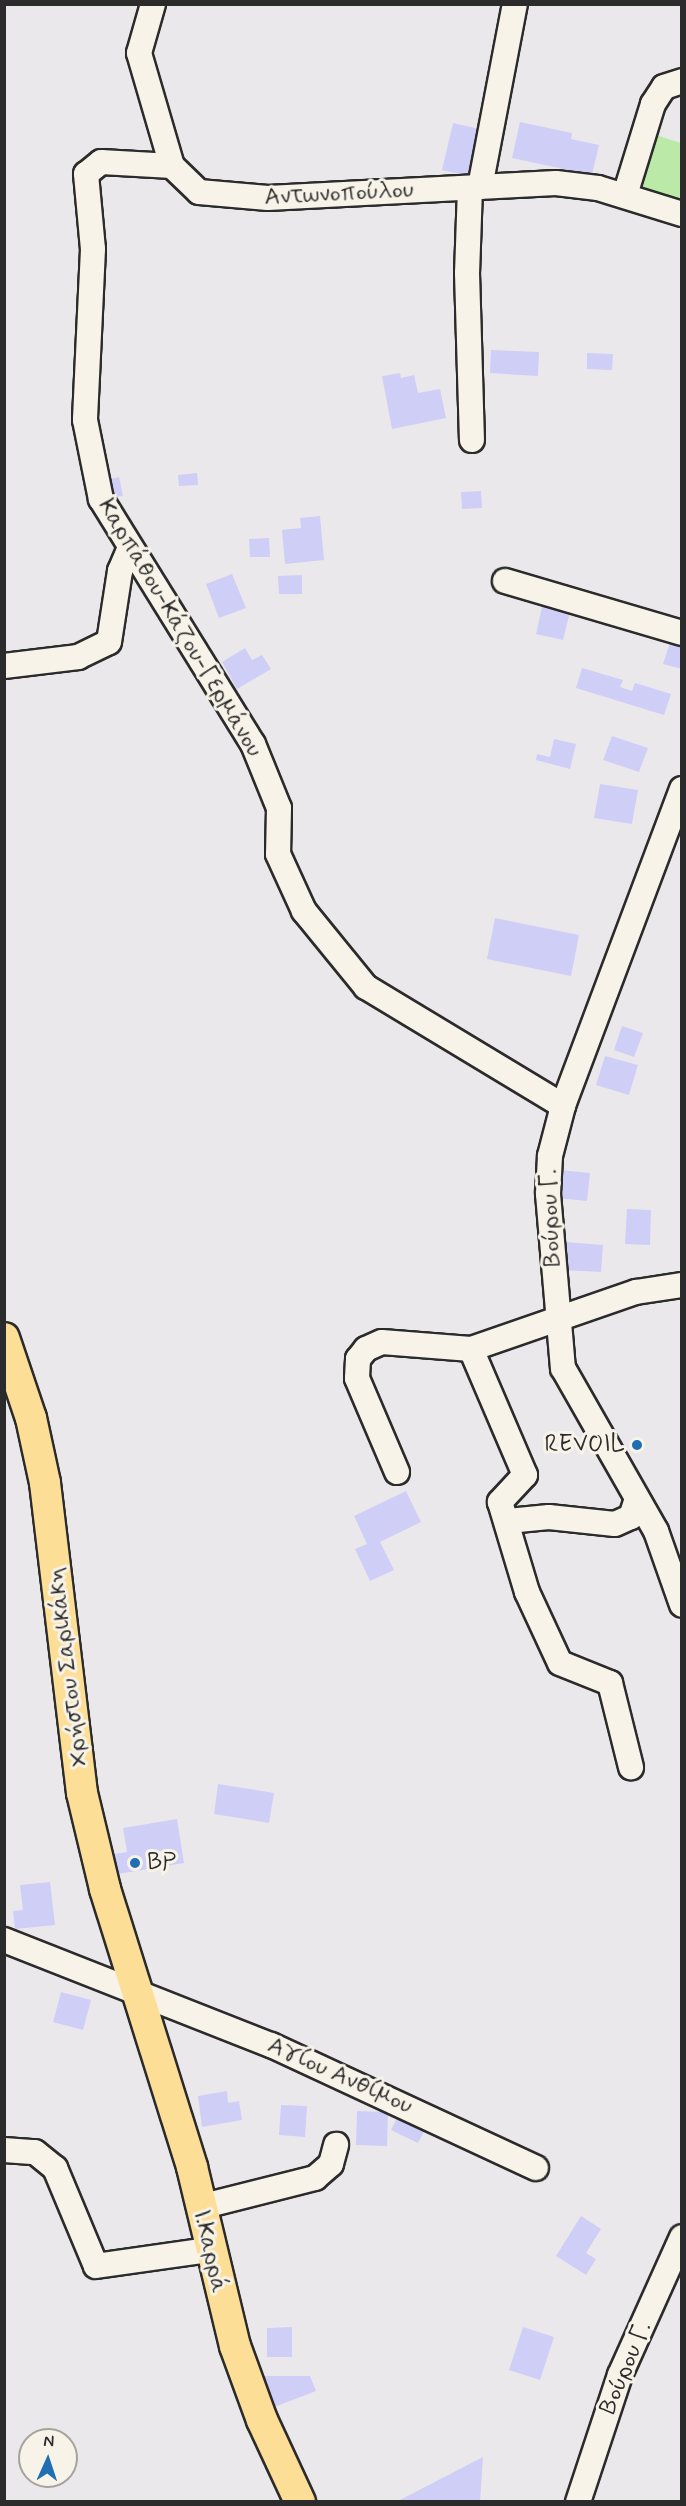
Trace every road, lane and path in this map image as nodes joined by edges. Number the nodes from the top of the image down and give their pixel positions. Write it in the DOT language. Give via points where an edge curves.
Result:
graph roads {
  1 [pos="153,4"];
  2 [pos="515,4"];
  3 [pos="681,81"];
  4 [pos="172,166"];
  5 [pos="475,187"];
  6 [pos="625,195"];
  7 [pos="681,214"];
  8 [pos="472,440"];
  9 [pos="130,547"];
  10 [pos="505,580"];
  11 [pos="681,633"];
  12 [pos="4,666"];
  13 [pos="681,789"];
  14 [pos="562,1106"];
  15 [pos="681,1285"];
  16 [pos="556,1320"];
  17 [pos="4,1338"];
  18 [pos="471,1349"];
  19 [pos="398,1472"];
  20 [pos="637,1499"];
  21 [pos="508,1521"];
  22 [pos="681,1605"];
  23 [pos="631,1767"];
  24 [pos="4,1940"];
  25 [pos="140,1993"];
  26 [pos="336,2145"];
  27 [pos="4,2150"];
  28 [pos="536,2168"];
  29 [pos="200,2207"];
  30 [pos="681,2237"];
  31 [pos="209,2250"];
  32 [pos="300,2502"];
  33 [pos="578,2502"];
  1 -- 4 [label="street, Αντωνοπούλου" via="139,53"];
  2 -- 5 [label="street"];
  3 -- 6 [label="street" via="664,87 653,104"];
  4 -- 5 [label="street, Αντωνοπούλου" via="192,188 217,196"];
  4 -- 9 [label="street, Καρπάθου-Κάζου-Γερμάνου" via="100,162 86,174 93,249 87,441 101,499"];
  5 -- 6 [label="street, Αντωνοπούλου" via="556,183"];
  5 -- 8 [label="street" via="467,273"];
  6 -- 7 [label="street, Αντωνοπούλου"];
  9 -- 12 [label="street" via="120,571 109,642 78,657"];
  9 -- 14 [label="street, Καρπάθου-Κάζου-Γερμάνου" via="253,744 279,808 278,854 304,911 366,987"];
  10 -- 11 [label="street"];
  13 -- 14 [label="street, Βούρου Γ."];
  14 -- 16 [label="street, Βούρου Γ." via="550,1156 548,1194"];
  15 -- 16 [label="street" via="636,1292"];
  16 -- 18 [label="street"];
  16 -- 20 [label="street, Βούρου Γ." via="570,1383"];
  17 -- 25 [label="main road, Χρήστου Σαρικάκη" via="32,1418 45,1483 82,1793 105,1889"];
  18 -- 19 [label="street" via="382,1342 358,1359 357,1378"];
  18 -- 21 [label="street" via="525,1475 523,1483 500,1498"];
  20 -- 21 [label="street" via="631,1517 615,1524 556,1518"];
  20 -- 22 [label="street, Βούρου Γ." via="663,1549"];
  21 -- 23 [label="street" via="527,1592 551,1653 571,1670 610,1683"];
  24 -- 25 [label="street, Αγίου Ανθίμου"];
  25 -- 28 [label="street, Αγίου Ανθίμου" via="386,2095"];
  25 -- 29 [label="main road, Ι.Καρρά"];
  26 -- 29 [label="street" via="331,2164 315,2178"];
  27 -- 31 [label="street" via="35,2152 55,2168 96,2266"];
  29 -- 31 [label="main road, Ι.Καρρά"];
  30 -- 33 [label="street, Βούρου Γ." via="620,2375"];
  31 -- 32 [label="main road, Ι.Καρρά" via="262,2420"];
}
